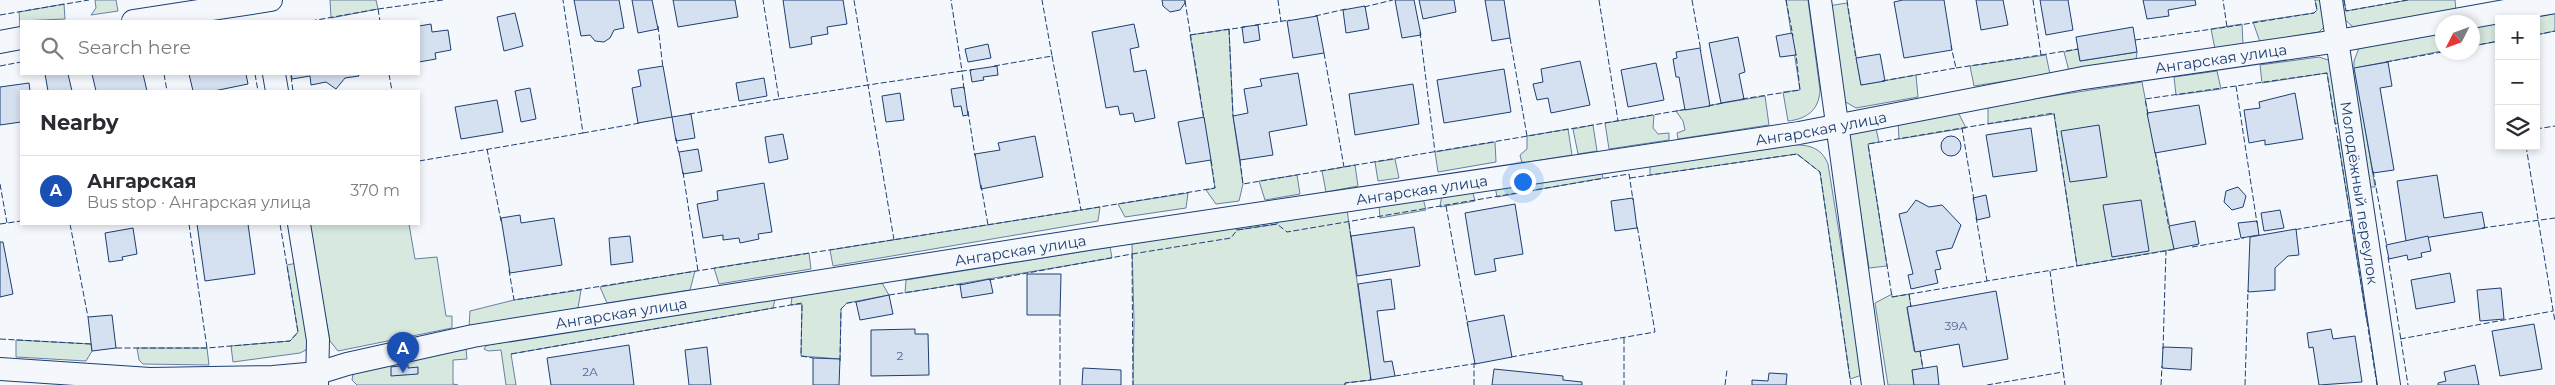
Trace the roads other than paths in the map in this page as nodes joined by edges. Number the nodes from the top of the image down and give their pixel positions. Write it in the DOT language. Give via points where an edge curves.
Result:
graph roads {
  1 [pos="1820,0"];
  2 [pos="2331,0"];
  3 [pos="2555,2"];
  4 [pos="266,6"];
  5 [pos="142,20"];
  6 [pos="20,38"];
  7 [pos="2338,41"];
  8 [pos="0,42"];
  9 [pos="274,75"];
  10 [pos="277,90"];
  11 [pos="1837,126"];
  12 [pos="299,225"];
  13 [pos="0,369"];
  14 [pos="323,381"];
  15 [pos="1873,385"];
  16 [pos="2389,385"];
  1 -- 11 [label="street"];
  2 -- 7 [label="street, Молодёжный переулок"];
  3 -- 7 [label="street, Ангарская улица"];
  4 -- 5 [label="street"];
  6 -- 8 [label="street"];
  7 -- 11 [label="street, Ангарская улица" via="2084,78"];
  7 -- 16 [label="street, Молодёжный переулок"];
  9 -- 10 [label="street"];
  11 -- 14 [label="street, Ангарская улица" via="483,335 347,364"];
  11 -- 15 [label="street"];
  12 -- 14 [label="street"];
  13 -- 14 [label="street, Ангарская улица" via="150,378 273,377"];
}
